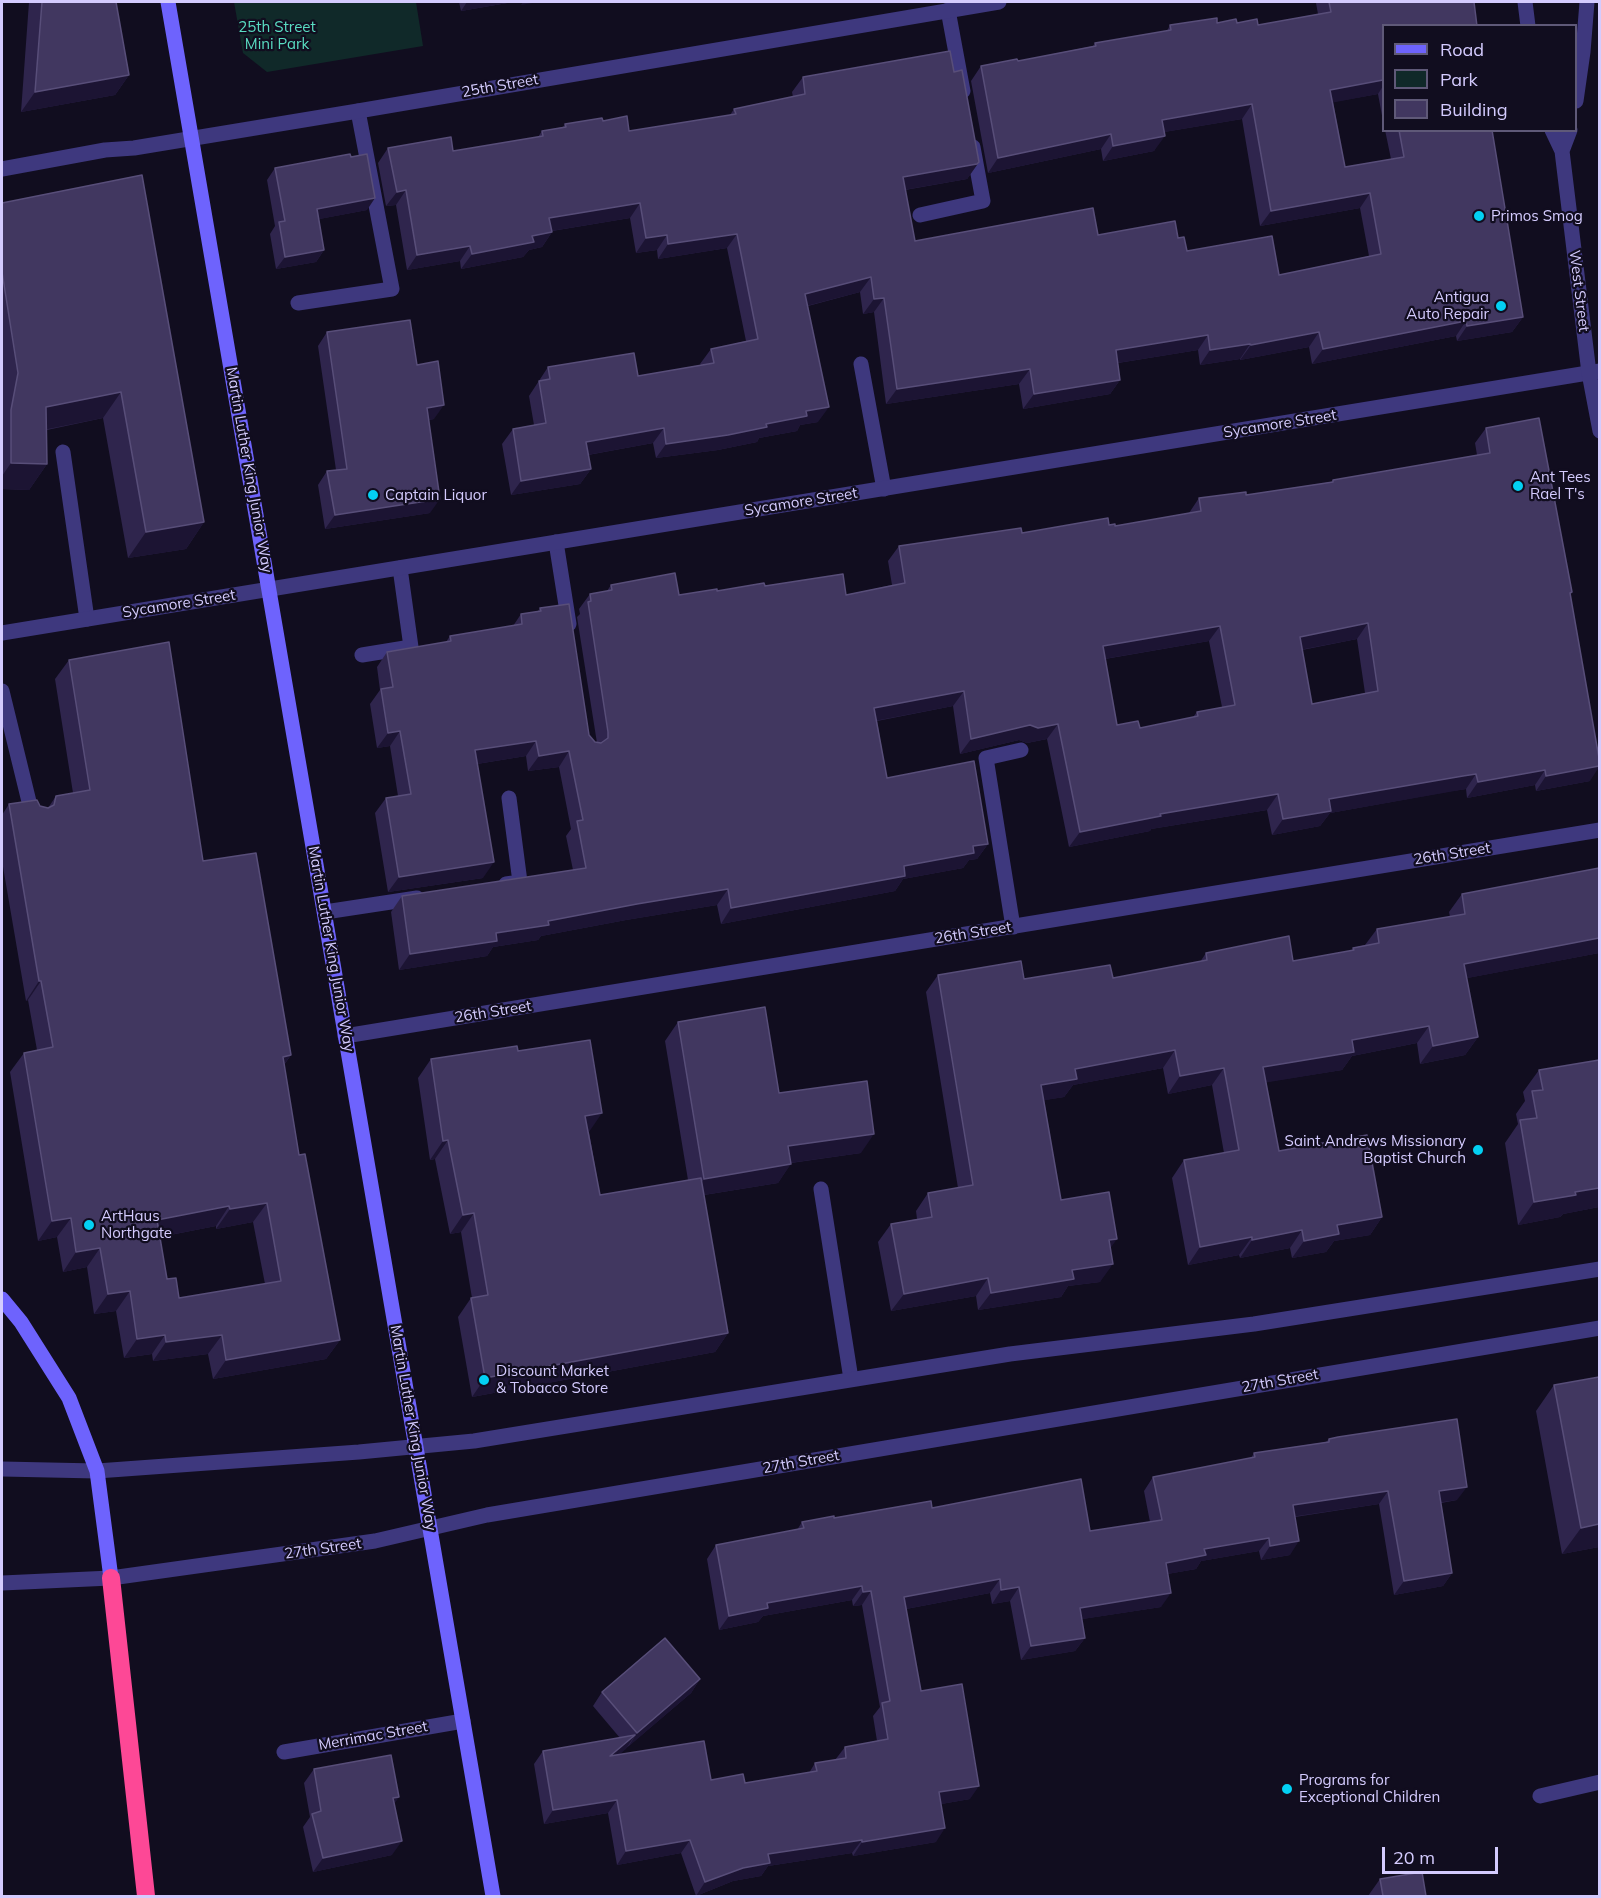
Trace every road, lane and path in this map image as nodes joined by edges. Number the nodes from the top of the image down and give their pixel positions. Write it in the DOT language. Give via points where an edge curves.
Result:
graph roads {
  1 [pos="168,2"];
  2 [pos="999,2"];
  3 [pos="1525,2"];
  4 [pos="1587,2"];
  5 [pos="948,10"];
  6 [pos="1528,24"];
  7 [pos="1577,89"];
  8 [pos="964,100"];
  9 [pos="358,111"];
  10 [pos="1553,132"];
  11 [pos="1569,132"];
  12 [pos="970,134"];
  13 [pos="192,138"];
  14 [pos="1562,151"];
  15 [pos="2,169"];
  16 [pos="920,214"];
  17 [pos="298,303"];
  18 [pos="861,364"];
  19 [pos="1594,372"];
  20 [pos="1599,431"];
  21 [pos="63,452"];
  22 [pos="884,489"];
  23 [pos="556,542"];
  24 [pos="400,568"];
  25 [pos="269,589"];
  26 [pos="87,619"];
  27 [pos="2,633"];
  28 [pos="571,634"];
  29 [pos="362,655"];
  30 [pos="2,691"];
  31 [pos="1021,750"];
  32 [pos="509,798"];
  33 [pos="33,818"];
  34 [pos="1599,830"];
  35 [pos="497,886"];
  36 [pos="428,896"];
  37 [pos="325,912"];
  38 [pos="1012,927"];
  39 [pos="345,1036"];
  40 [pos="821,1189"];
  41 [pos="1599,1269"];
  42 [pos="2,1299"];
  43 [pos="1599,1328"];
  44 [pos="850,1379"];
  45 [pos="416,1448"];
  46 [pos="2,1469"];
  47 [pos="97,1471"];
  48 [pos="430,1528"];
  49 [pos="111,1578"];
  50 [pos="2,1583"];
  51 [pos="463,1721"];
  52 [pos="284,1752"];
  53 [pos="1599,1782"];
  54 [pos="1540,1796"];
  55 [pos="146,1896"];
  56 [pos="493,1896"];
  1 -- 13 [label="main road, Martin Luther King Junior Way"];
  2 -- 5 [label="street, 25th Street"];
  3 -- 6 [label="street"];
  4 -- 7 [label="street"];
  5 -- 8 [label="street"];
  5 -- 9 [label="street, 25th Street"];
  9 -- 13 [label="street, 25th Street"];
  9 -- 17 [label="street" via="392,289"];
  10 -- 14 [label="street, West Street"];
  11 -- 14 [label="street, West Street"];
  12 -- 16 [label="street" via="983,201"];
  13 -- 15 [label="street, 25th Street"];
  13 -- 25 [label="main road, Martin Luther King Junior Way"];
  14 -- 19 [label="street, West Street"];
  18 -- 22 [label="street"];
  19 -- 20 [label="street, West Street"];
  19 -- 22 [label="street, Sycamore Street"];
  21 -- 26 [label="street"];
  22 -- 23 [label="street, Sycamore Street"];
  23 -- 24 [label="street, Sycamore Street"];
  23 -- 28 [label="street"];
  24 -- 25 [label="street, Sycamore Street"];
  24 -- 29 [label="street" via="411,647"];
  25 -- 26 [label="street, Sycamore Street"];
  25 -- 37 [label="main road, Martin Luther King Junior Way"];
  26 -- 27 [label="street, Sycamore Street"];
  30 -- 33 [label="street"];
  31 -- 38 [label="street" via="986,758"];
  32 -- 35 [label="street" via="520,882"];
  34 -- 38 [label="street, 26th Street"];
  36 -- 37 [label="street"];
  37 -- 39 [label="main road, Martin Luther King Junior Way"];
  38 -- 39 [label="street, 26th Street"];
  39 -- 45 [label="main road, Martin Luther King Junior Way"];
  40 -- 44 [label="street"];
  41 -- 44 [label="street" via="1254,1324 1010,1353"];
  42 -- 47 [label="main road" via="69,1398"];
  43 -- 48 [label="street, 27th Street" via="499,1513"];
  44 -- 45 [label="street"];
  45 -- 47 [label="street"];
  45 -- 48 [label="main road, Martin Luther King Junior Way"];
  46 -- 47 [label="street"];
  47 -- 49 [label="main road"];
  48 -- 49 [label="street, 27th Street" via="375,1541"];
  48 -- 51 [label="main road, Martin Luther King Junior Way"];
  49 -- 50 [label="street, 27th Street"];
  49 -- 55 [label="highway"];
  51 -- 52 [label="street, Merrimac Street"];
  51 -- 56 [label="main road, Martin Luther King Junior Way"];
  53 -- 54 [label="street"];
}
